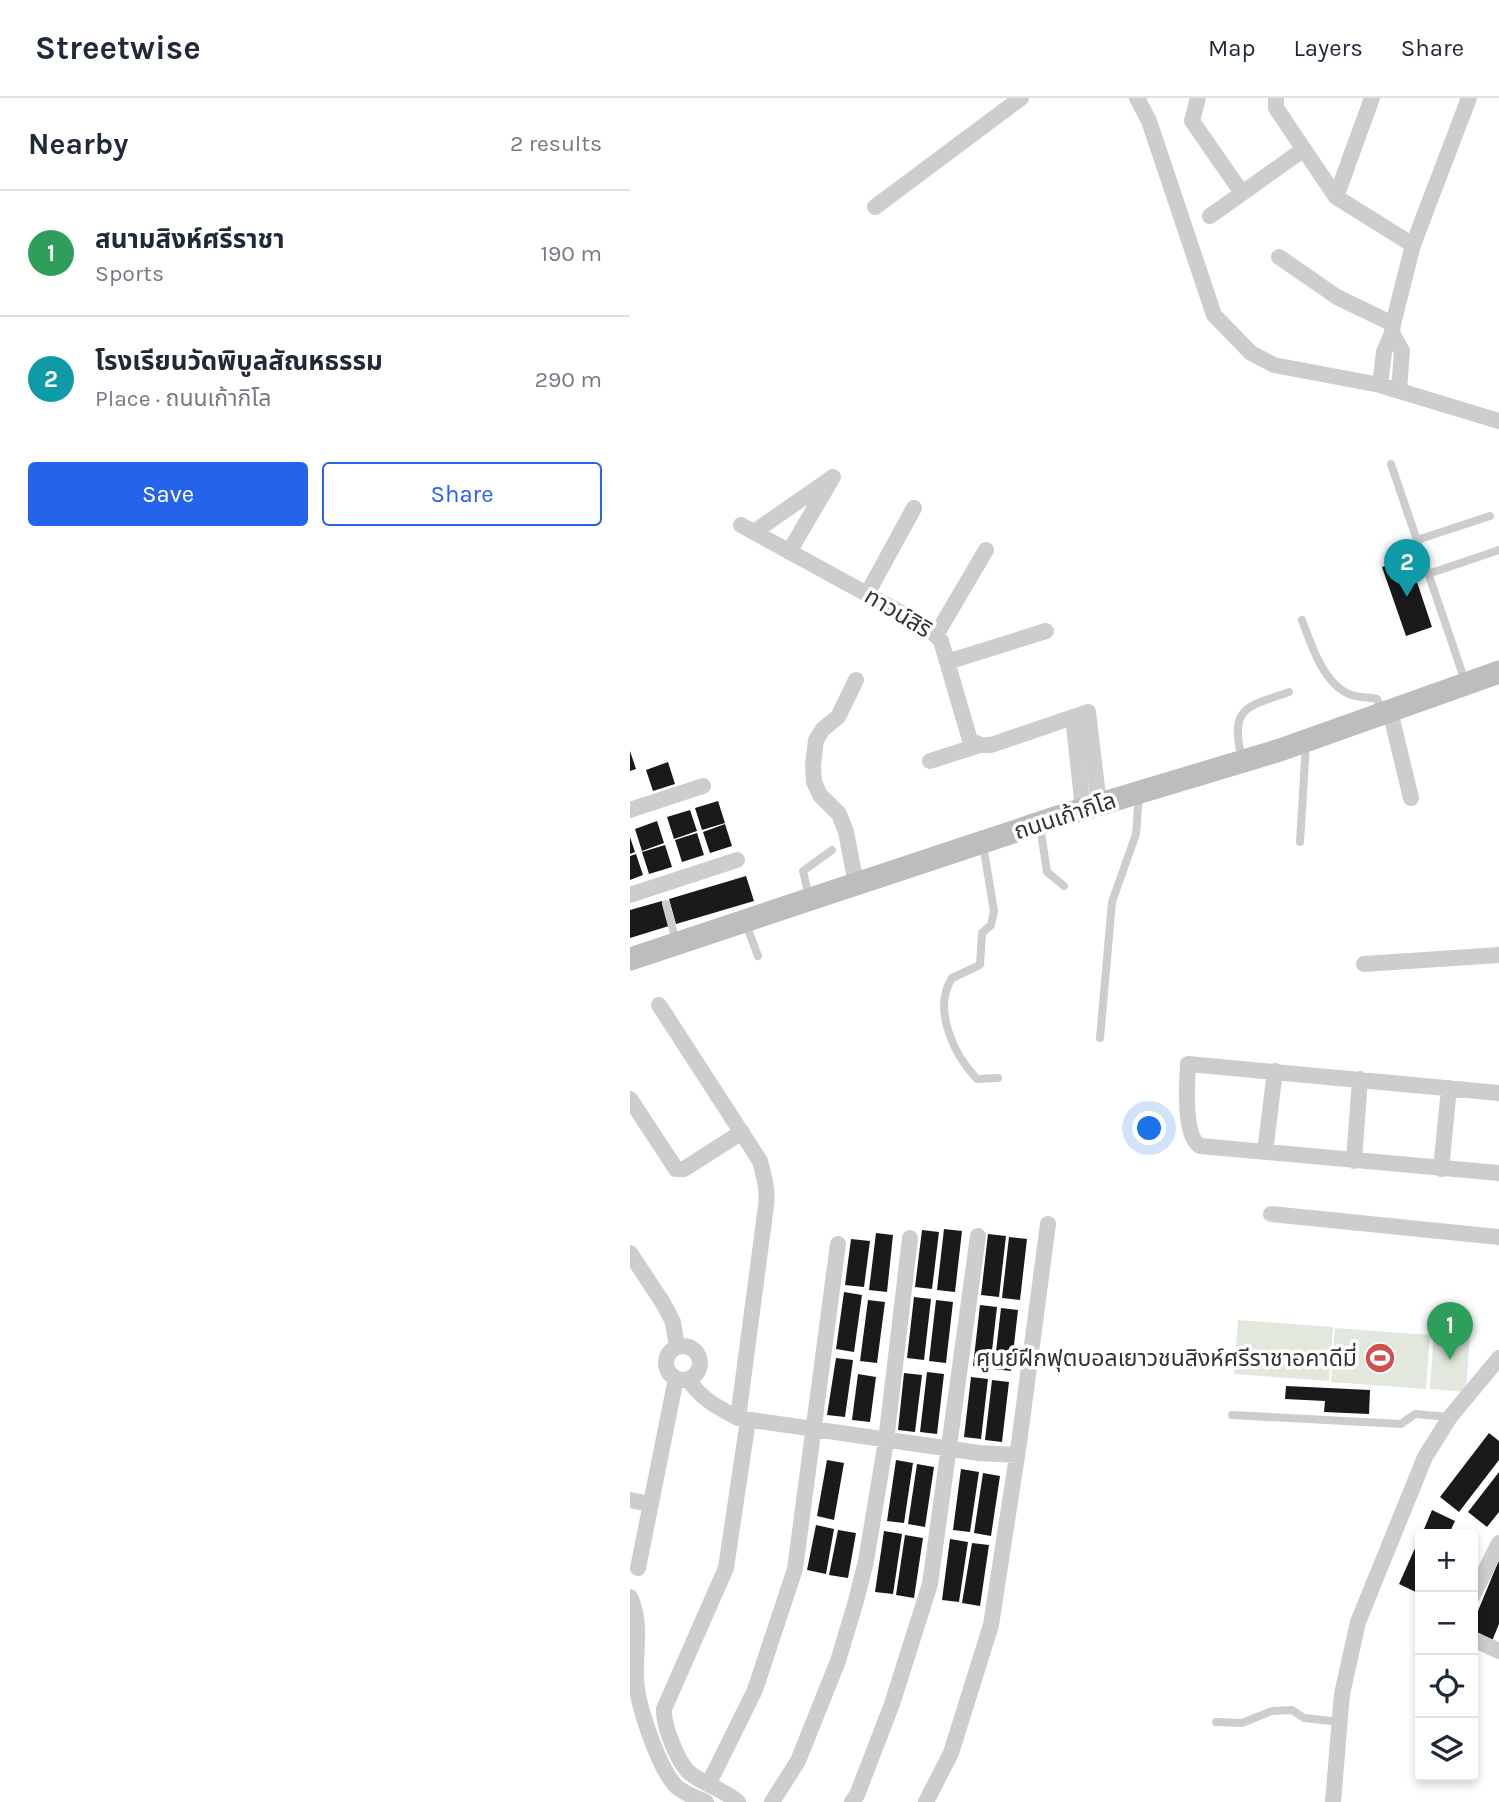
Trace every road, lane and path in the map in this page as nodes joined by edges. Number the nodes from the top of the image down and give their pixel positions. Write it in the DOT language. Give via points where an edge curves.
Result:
graph roads {
  1 [pos="1198,98"];
  2 [pos="1276,98"];
  3 [pos="1372,98"];
  4 [pos="1469,98"];
  5 [pos="1017,99"];
  6 [pos="1138,99"];
  7 [pos="1304,149"];
  8 [pos="1242,193"];
  9 [pos="1336,197"];
  10 [pos="875,207"];
  11 [pos="1210,216"];
  12 [pos="1413,246"];
  13 [pos="1279,257"];
  14 [pos="1393,328"];
  15 [pos="1380,385"];
  16 [pos="1399,391"];
  17 [pos="1499,421"];
  18 [pos="1391,464"];
  19 [pos="914,508"];
  20 [pos="1490,516"];
  21 [pos="1417,540"];
  22 [pos="986,550"];
  23 [pos="1499,550"];
  24 [pos="789,552"];
  25 [pos="1428,574"];
  26 [pos="867,594"];
  27 [pos="1302,620"];
  28 [pos="1046,631"];
  29 [pos="936,635"];
  30 [pos="947,662"];
  31 [pos="1499,672"];
  32 [pos="856,680"];
  33 [pos="1466,684"];
  34 [pos="1289,692"];
  35 [pos="1387,712"];
  36 [pos="1306,741"];
  37 [pos="980,745"];
  38 [pos="930,761"];
  39 [pos="1242,761"];
  40 [pos="703,786"];
  41 [pos="1139,792"];
  42 [pos="1411,798"];
  43 [pos="1091,807"];
  44 [pos="630,810"];
  45 [pos="1040,823"];
  46 [pos="982,842"];
  47 [pos="1300,842"];
  48 [pos="832,850"];
  49 [pos="737,860"];
  50 [pos="856,884"];
  51 [pos="1064,886"];
  52 [pos="630,895"];
  53 [pos="810,900"];
  54 [pos="666,904"];
  55 [pos="744,922"];
  56 [pos="677,944"];
  57 [pos="1499,955"];
  58 [pos="758,956"];
  59 [pos="630,959"];
  60 [pos="1364,964"];
  61 [pos="659,1005"];
  62 [pos="1100,1038"];
  63 [pos="1275,1071"];
  64 [pos="998,1078"];
  65 [pos="1360,1079"];
  66 [pos="1449,1088"];
  67 [pos="1499,1093"];
  68 [pos="631,1102"];
  69 [pos="741,1132"];
  70 [pos="1265,1152"];
  71 [pos="1354,1161"];
  72 [pos="1441,1169"];
  73 [pos="1499,1173"];
  74 [pos="1271,1214"];
  75 [pos="1048,1224"];
  76 [pos="978,1236"];
  77 [pos="1499,1237"];
  78 [pos="910,1238"];
  79 [pos="838,1244"];
  80 [pos="630,1253"];
  81 [pos="637,1277"];
  82 [pos="677,1347"];
  83 [pos="1499,1358"];
  84 [pos="682,1378"];
  85 [pos="1232,1415"];
  86 [pos="1450,1416"];
  87 [pos="743,1419"];
  88 [pos="814,1430"];
  89 [pos="886,1441"];
  90 [pos="948,1449"];
  91 [pos="1017,1455"];
  92 [pos="630,1500"];
  93 [pos="650,1504"];
  94 [pos="1499,1543"];
  95 [pos="638,1568"];
  96 [pos="1474,1592"];
  97 [pos="630,1597"];
  98 [pos="1478,1641"];
  99 [pos="1499,1651"];
  100 [pos="1216,1722"];
  101 [pos="1340,1723"];
  102 [pos="709,1783"];
  103 [pos="706,1802"];
  104 [pos="738,1802"];
  105 [pos="772,1802"];
  106 [pos="852,1802"];
  107 [pos="926,1802"];
  108 [pos="1333,1802"];
  1 -- 8 [label="street" via="1192,121"];
  2 -- 7 [label="street" via="1276,108"];
  3 -- 9 [label="street"];
  4 -- 12 [label="street"];
  5 -- 10 [label="street"];
  6 -- 15 [label="street" via="1214,315 1251,353 1273,365"];
  7 -- 8 [label="street"];
  7 -- 9 [label="street"];
  8 -- 11 [label="street"];
  9 -- 12 [label="street"];
  12 -- 14 [label="street"];
  13 -- 14 [label="street"];
  14 -- 15 [label="street"];
  14 -- 16 [label="street" via="1402,351"];
  15 -- 16 [label="street"];
  16 -- 17 [label="street"];
  18 -- 21 [label="lane"];
  19 -- 26 [label="street"];
  20 -- 21 [label="lane"];
  21 -- 25 [label="lane"];
  22 -- 29 [label="street"];
  23 -- 25 [label="lane"];
  24 -- 24 [label="street, ทาวน์สิริ" via="748,529 834,477"];
  24 -- 26 [label="street, ทาวน์สิริ"];
  25 -- 33 [label="lane"];
  26 -- 29 [label="street, ทาวน์สิริ"];
  27 -- 35 [label="lane" via="1330,678 1347,693 1377,699"];
  28 -- 30 [label="street"];
  29 -- 30 [label="street, ทาวน์สิริ"];
  30 -- 37 [label="street, ทาวน์สิริ" via="970,740"];
  31 -- 33 [label="main road, ถนนเก้ากิโล"];
  32 -- 50 [label="street" via="838,717 816,740 813,765 814,782 839,814 846,832"];
  33 -- 35 [label="main road, ถนนเก้ากิโล"];
  34 -- 39 [label="lane" via="1250,705 1242,713 1236,727"];
  35 -- 36 [label="main road, ถนนเก้ากิโล"];
  35 -- 42 [label="street"];
  36 -- 39 [label="main road, ถนนเก้ากิโล"];
  36 -- 47 [label="lane"];
  37 -- 38 [label="street"];
  37 -- 43 [label="street" via="1081,715"];
  39 -- 41 [label="main road, ถนนเก้ากิโล"];
  40 -- 44 [label="street"];
  41 -- 43 [label="main road, ถนนเก้ากิโล"];
  41 -- 62 [label="lane" via="1136,834 1112,902"];
  43 -- 45 [label="main road, ถนนเก้ากิโล"];
  45 -- 46 [label="main road, ถนนเก้ากิโล"];
  45 -- 51 [label="lane" via="1047,872"];
  46 -- 50 [label="main road, ถนนเก้ากิโล"];
  46 -- 64 [label="lane" via="994,911 991,925 982,933 981,965 953,978 944,1010 966,1067 977,1079"];
  48 -- 53 [label="lane" via="803,871"];
  49 -- 52 [label="street"];
  50 -- 53 [label="main road, ถนนเก้ากิโล"];
  53 -- 55 [label="main road, ถนนเก้ากิโล"];
  54 -- 56 [label="lane"];
  55 -- 56 [label="main road, ถนนเก้ากิโล"];
  55 -- 58 [label="lane"];
  56 -- 59 [label="main road, ถนนเก้ากิโล"];
  57 -- 60 [label="street"];
  61 -- 69 [label="street"];
  63 -- 65 [label="street"];
  63 -- 70 [label="street"];
  63 -- 70 [label="street" via="1188,1064 1195,1143"];
  65 -- 66 [label="street"];
  65 -- 71 [label="street"];
  66 -- 67 [label="street"];
  66 -- 72 [label="street"];
  68 -- 69 [label="street" via="676,1170"];
  69 -- 87 [label="street" via="760,1161 767,1193"];
  70 -- 71 [label="street"];
  71 -- 72 [label="street"];
  72 -- 73 [label="street"];
  74 -- 77 [label="street"];
  75 -- 91 [label="street"];
  76 -- 90 [label="street"];
  78 -- 89 [label="street"];
  79 -- 88 [label="street"];
  80 -- 81 [label="street"];
  81 -- 82 [label="street" via="673,1322"];
  82 -- 84 [label="street" via="670,1351 666,1365 669,1372"];
  82 -- 84 [label="street" via="697,1353 699,1368"];
  83 -- 86 [label="street"];
  84 -- 87 [label="street" via="711,1404"];
  84 -- 93 [label="street"];
  85 -- 86 [label="lane" via="1401,1424 1415,1413"];
  86 -- 101 [label="street" via="1425,1457 1358,1622"];
  87 -- 88 [label="street"];
  87 -- 102 [label="street" via="726,1568 663,1717 689,1773"];
  88 -- 89 [label="street"];
  88 -- 102 [label="street" via="795,1569 755,1690"];
  89 -- 90 [label="street"];
  89 -- 105 [label="street" via="866,1561 838,1661 797,1761"];
  90 -- 91 [label="street"];
  90 -- 106 [label="street" via="930,1584 892,1704"];
  91 -- 107 [label="street" via="990,1625 951,1752"];
  92 -- 93 [label="street"];
  93 -- 95 [label="street"];
  94 -- 96 [label="street"];
  97 -- 103 [label="street" via="636,1608 635,1679 658,1758 680,1789"];
  98 -- 99 [label="street"];
  100 -- 101 [label="lane" via="1242,1723 1272,1711 1292,1710 1304,1718"];
  101 -- 108 [label="street"];
  102 -- 104 [label="street"];
}
